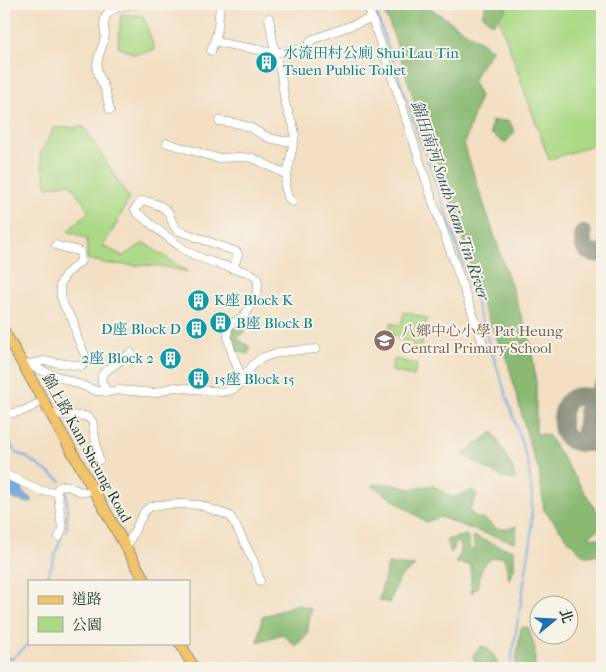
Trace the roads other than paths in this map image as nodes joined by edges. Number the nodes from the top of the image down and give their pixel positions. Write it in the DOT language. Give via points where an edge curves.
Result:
graph roads {
  1 [pos="135,4"];
  2 [pos="220,4"];
  3 [pos="367,4"];
  4 [pos="269,18"];
  5 [pos="372,18"];
  6 [pos="215,40"];
  7 [pos="212,52"];
  8 [pos="275,53"];
  9 [pos="110,110"];
  10 [pos="219,121"];
  11 [pos="294,141"];
  12 [pos="167,143"];
  13 [pos="287,176"];
  14 [pos="292,202"];
  15 [pos="56,245"];
  16 [pos="233,269"];
  17 [pos="4,331"];
  18 [pos="482,343"];
  19 [pos="316,349"];
  20 [pos="131,353"];
  21 [pos="26,364"];
  22 [pos="243,380"];
  23 [pos="107,392"];
  24 [pos="43,401"];
  25 [pos="50,414"];
  26 [pos="4,415"];
  27 [pos="99,460"];
  28 [pos="4,474"];
  29 [pos="93,489"];
  30 [pos="55,492"];
  31 [pos="59,537"];
  32 [pos="126,548"];
  33 [pos="144,580"];
  34 [pos="260,581"];
  35 [pos="181,644"];
  36 [pos="194,668"];
  1 -- 9 [label="street" via="111,10 104,19 104,40 97,68"];
  2 -- 6 [label="street"];
  3 -- 5 [label="street"];
  4 -- 8 [label="street"];
  5 -- 8 [label="street" via="310,40 307,48"];
  5 -- 18 [label="street"];
  6 -- 7 [label="street"];
  6 -- 8 [label="street"];
  8 -- 11 [label="street" via="288,114 295,128"];
  10 -- 11 [label="street" via="249,128 269,138"];
  11 -- 13 [label="street"];
  12 -- 13 [label="street" via="217,158 253,158"];
  13 -- 14 [label="street" via="285,186"];
  15 -- 21 [label="street" via="75,249 81,255 80,261 65,275 60,285 61,297 87,360 82,366 44,361"];
  16 -- 16 [label="street" via="237,252 177,230 166,209 148,201 142,201 135,209 188,252"];
  16 -- 22 [label="street" via="253,274 259,283 247,311 229,326 228,331"];
  17 -- 21 [label="main road, 錦上路 Kam Sheung Road"];
  19 -- 22 [label="street" via="269,355 258,360"];
  20 -- 23 [label="street" via="101,376"];
  21 -- 23 [label="street"];
  21 -- 24 [label="main road, 錦上路 Kam Sheung Road"];
  22 -- 23 [label="street" via="236,388 222,392 174,387 155,393"];
  24 -- 25 [label="main road, 錦上路 Kam Sheung Road"];
  24 -- 26 [label="street" via="23,411"];
  25 -- 27 [label="street" via="86,416 92,421"];
  25 -- 29 [label="main road, 錦上路 Kam Sheung Road"];
  28 -- 30 [label="street" via="42,491"];
  29 -- 30 [label="street" via="84,492 64,486"];
  29 -- 32 [label="main road, 錦上路 Kam Sheung Road"];
  30 -- 31 [label="street" via="62,529"];
  32 -- 33 [label="main road, 錦上路 Kam Sheung Road"];
  32 -- 34 [label="street" via="144,512 150,507 200,505 230,516 254,562"];
  35 -- 36 [label="main road"];
}
